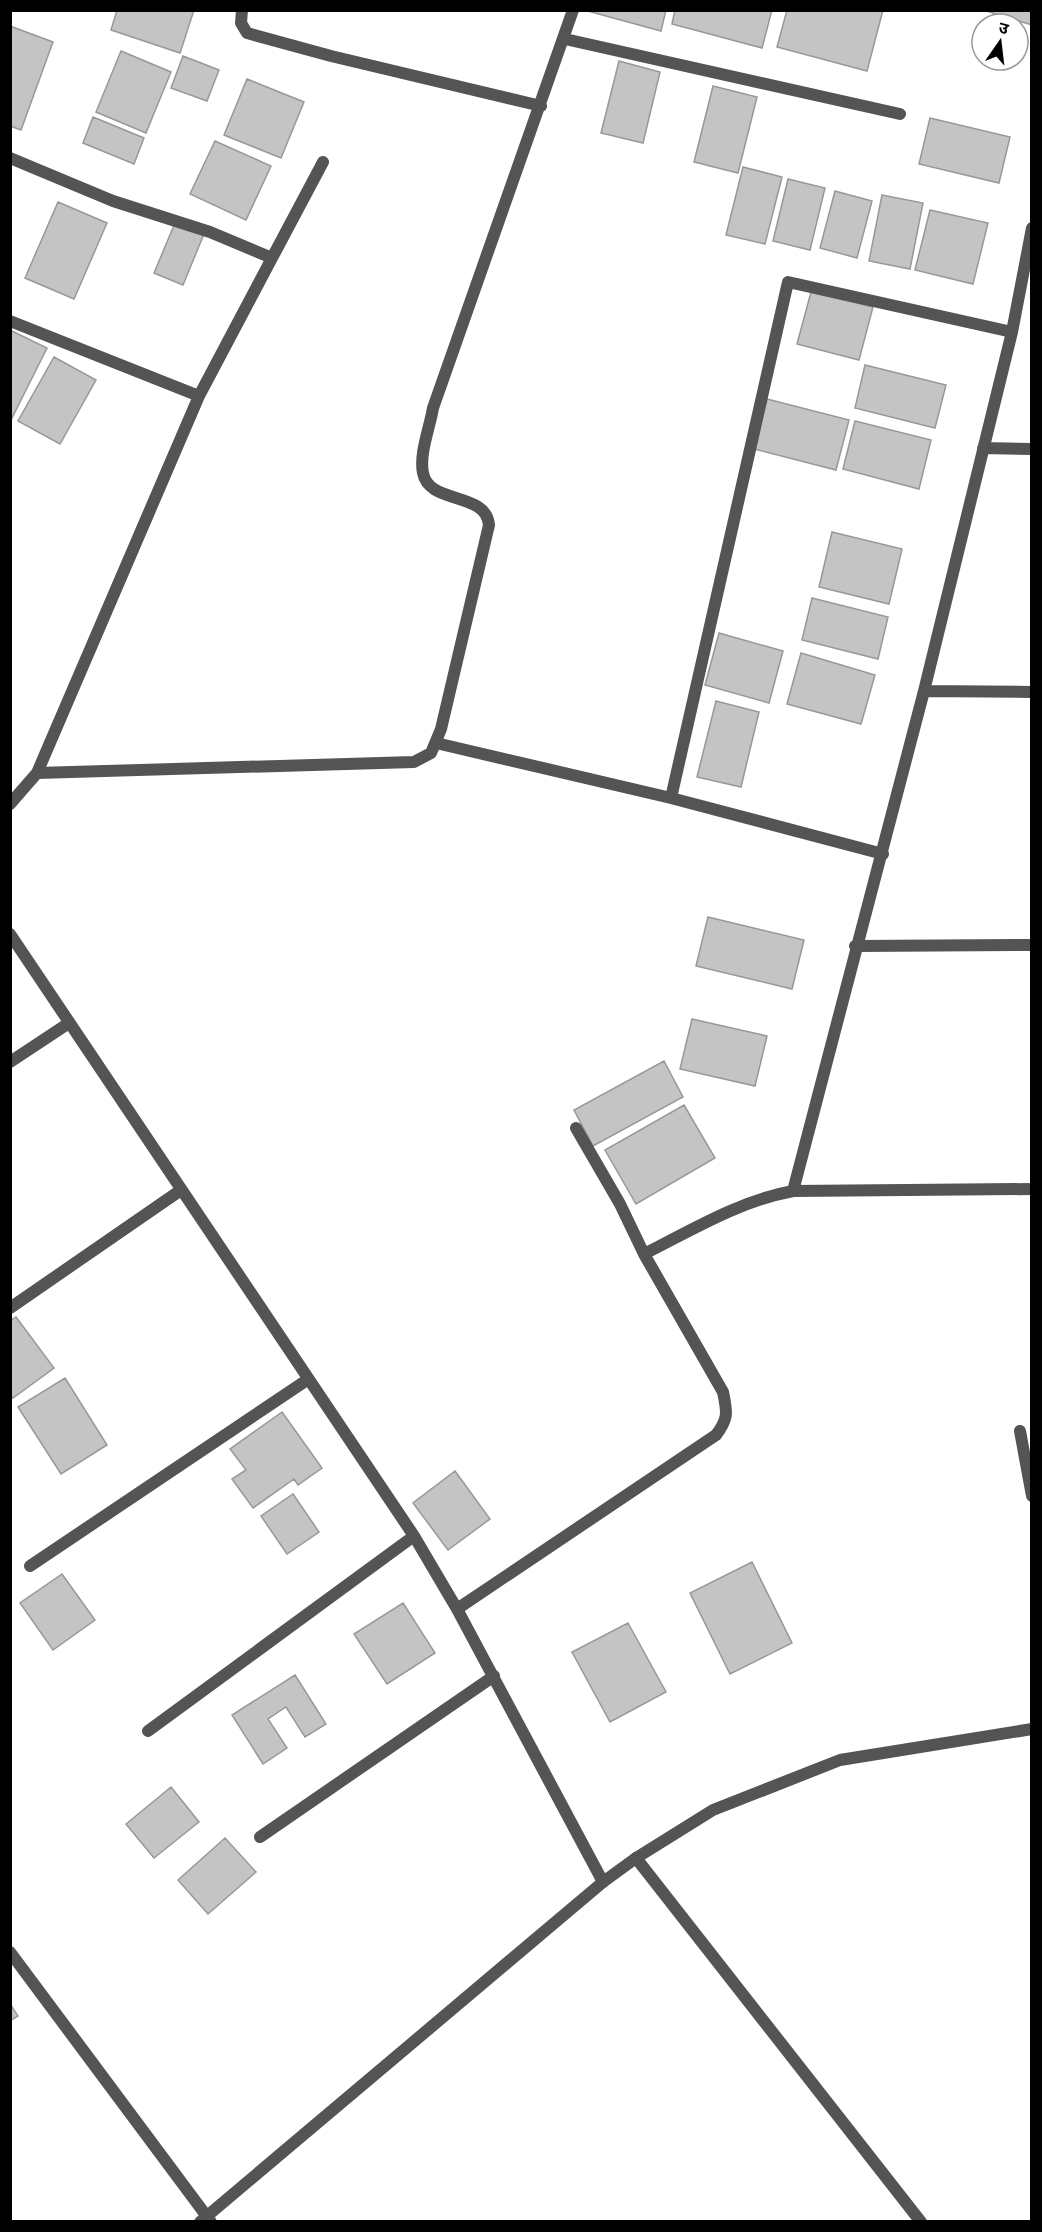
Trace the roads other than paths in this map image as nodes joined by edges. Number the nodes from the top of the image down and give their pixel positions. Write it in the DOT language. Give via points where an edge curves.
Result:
graph roads {
  1 [pos="242,10"];
  2 [pos="573,10"];
  3 [pos="565,39"];
  4 [pos="541,106"];
  5 [pos="900,114"];
  6 [pos="10,158"];
  7 [pos="323,162"];
  8 [pos="1032,228"];
  9 [pos="272,258"];
  10 [pos="10,321"];
  11 [pos="1012,332"];
  12 [pos="199,396"];
  13 [pos="983,448"];
  14 [pos="1032,449"];
  15 [pos="924,691"];
  16 [pos="1032,692"];
  17 [pos="436,743"];
  18 [pos="37,773"];
  19 [pos="671,798"];
  20 [pos="10,804"];
  21 [pos="883,854"];
  22 [pos="10,934"];
  23 [pos="1032,945"];
  24 [pos="855,946"];
  25 [pos="69,1023"];
  26 [pos="10,1062"];
  27 [pos="576,1128"];
  28 [pos="1032,1189"];
  29 [pos="181,1190"];
  30 [pos="793,1191"];
  31 [pos="644,1254"];
  32 [pos="10,1308"];
  33 [pos="307,1380"];
  34 [pos="1020,1431"];
  35 [pos="1032,1496"];
  36 [pos="414,1536"];
  37 [pos="30,1566"];
  38 [pos="458,1609"];
  39 [pos="494,1676"];
  40 [pos="1032,1729"];
  41 [pos="148,1731"];
  42 [pos="260,1837"];
  43 [pos="636,1858"];
  44 [pos="603,1882"];
  45 [pos="10,1952"];
  46 [pos="205,2220"];
  47 [pos="921,2222"];
  1 -- 4 [label="street" via="241,23 247,33"];
  2 -- 3 [label="street"];
  3 -- 4 [label="street"];
  3 -- 5 [label="street"];
  4 -- 17 [label="street" via="437,396 422,467 426,483 477,506 489,525"];
  6 -- 9 [label="street" via="113,201 210,232"];
  7 -- 9 [label="street"];
  8 -- 11 [label="street"];
  9 -- 12 [label="street"];
  10 -- 12 [label="street"];
  11 -- 13 [label="street"];
  11 -- 19 [label="street" via="788,282"];
  12 -- 18 [label="street"];
  13 -- 14 [label="street"];
  13 -- 15 [label="street"];
  15 -- 16 [label="street"];
  15 -- 21 [label="street"];
  17 -- 18 [label="street" via="425,758 414,762"];
  17 -- 19 [label="street"];
  18 -- 20 [label="street"];
  19 -- 21 [label="street"];
  21 -- 24 [label="street"];
  22 -- 25 [label="street"];
  23 -- 24 [label="street"];
  24 -- 30 [label="street"];
  25 -- 26 [label="street"];
  25 -- 29 [label="street"];
  27 -- 31 [label="street"];
  28 -- 30 [label="street"];
  29 -- 32 [label="street"];
  29 -- 33 [label="street"];
  30 -- 31 [label="street" via="766,1196 730,1211"];
  31 -- 38 [label="street" via="723,1392 725,1422 716,1435"];
  33 -- 36 [label="street"];
  33 -- 37 [label="street"];
  34 -- 35 [label="street"];
  36 -- 38 [label="street"];
  36 -- 41 [label="street"];
  38 -- 39 [label="street"];
  39 -- 42 [label="street"];
  39 -- 44 [label="street"];
  40 -- 43 [label="street" via="840,1760 713,1810"];
  43 -- 44 [label="street"];
  43 -- 47 [label="street"];
  44 -- 46 [label="street"];
  45 -- 46 [label="street"];
}
